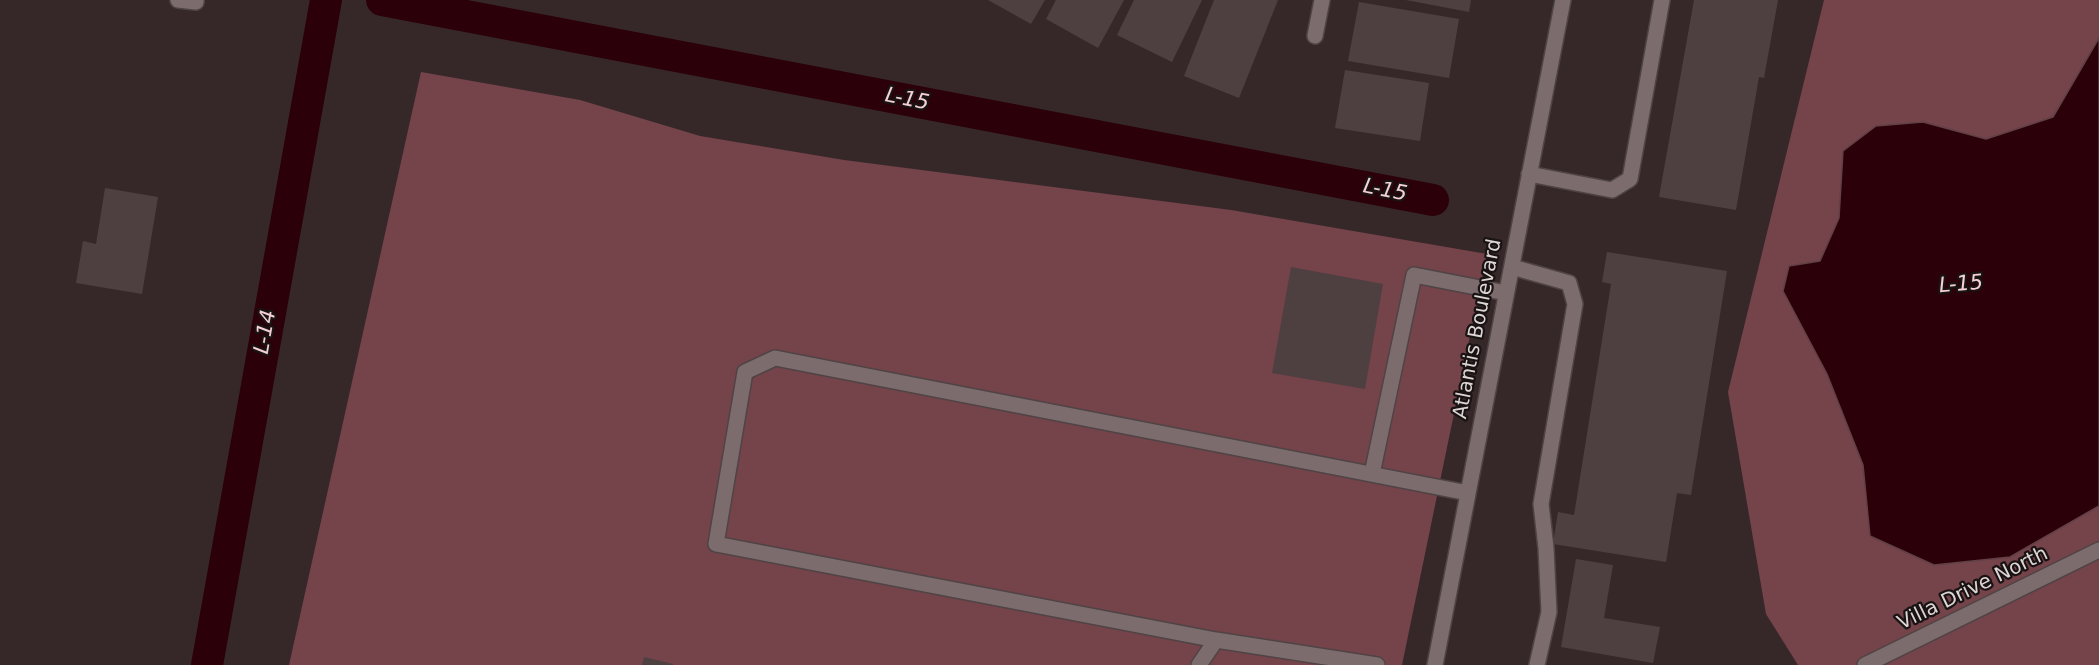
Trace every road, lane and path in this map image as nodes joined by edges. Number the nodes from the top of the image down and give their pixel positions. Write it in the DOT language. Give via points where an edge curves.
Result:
graph roads {
  1 [pos="178,0"];
  2 [pos="1322,0"];
  3 [pos="1563,0"];
  4 [pos="1662,0"];
  5 [pos="196,1"];
  6 [pos="1315,36"];
  7 [pos="1529,174"];
  8 [pos="1512,267"];
  9 [pos="1506,293"];
  10 [pos="1372,474"];
  11 [pos="1468,493"];
  12 [pos="2099,550"];
  13 [pos="1216,640"];
  14 [pos="1199,665"];
  15 [pos="1377,665"];
  16 [pos="1436,665"];
  17 [pos="1537,665"];
  18 [pos="1865,665"];
  1 -- 5 [label="street"];
  2 -- 6 [label="street"];
  3 -- 7 [label="street, Atlantis Boulevard"];
  4 -- 7 [label="street" via="1630,179 1612,190"];
  7 -- 8 [label="street, Atlantis Boulevard"];
  8 -- 9 [label="street, Atlantis Boulevard"];
  8 -- 17 [label="street" via="1569,284 1575,304 1541,504 1549,612"];
  9 -- 10 [label="street" via="1414,275"];
  9 -- 11 [label="street, Atlantis Boulevard"];
  10 -- 11 [label="street"];
  10 -- 13 [label="street" via="775,358 745,372 716,544"];
  11 -- 16 [label="street, Atlantis Boulevard"];
  12 -- 18 [label="street, Villa Drive North"];
  13 -- 14 [label="street"];
  13 -- 15 [label="street"];
}
